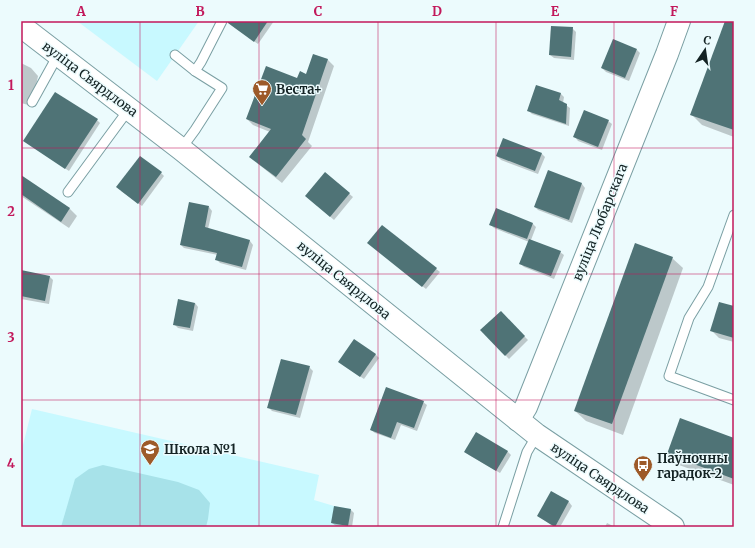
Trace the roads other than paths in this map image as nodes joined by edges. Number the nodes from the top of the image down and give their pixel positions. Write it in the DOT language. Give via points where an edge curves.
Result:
graph roads {
  1 [pos="222,21"];
  2 [pos="679,21"];
  3 [pos="21,26"];
  4 [pos="58,55"];
  5 [pos="176,55"];
  6 [pos="195,71"];
  7 [pos="32,102"];
  8 [pos="129,109"];
  9 [pos="181,149"];
  10 [pos="68,192"];
  11 [pos="734,215"];
  12 [pos="734,400"];
  13 [pos="518,420"];
  14 [pos="537,435"];
  15 [pos="503,527"];
  16 [pos="673,527"];
  1 -- 6 [label="lane"];
  2 -- 13 [label="street, вуліца Любарскага" via="531,396"];
  3 -- 4 [label="street, вуліца Свярдлова"];
  4 -- 7 [label="lane"];
  4 -- 8 [label="street, вуліца Свярдлова"];
  5 -- 6 [label="lane"];
  6 -- 9 [label="lane" via="222,88"];
  8 -- 9 [label="street, вуліца Свярдлова"];
  8 -- 10 [label="lane"];
  9 -- 13 [label="street, вуліца Свярдлова"];
  11 -- 12 [label="lane" via="708,288 689,318 669,376"];
  13 -- 14 [label="street, вуліца Свярдлова"];
  14 -- 15 [label="lane" via="527,452"];
  14 -- 16 [label="street, вуліца Свярдлова"];
}
